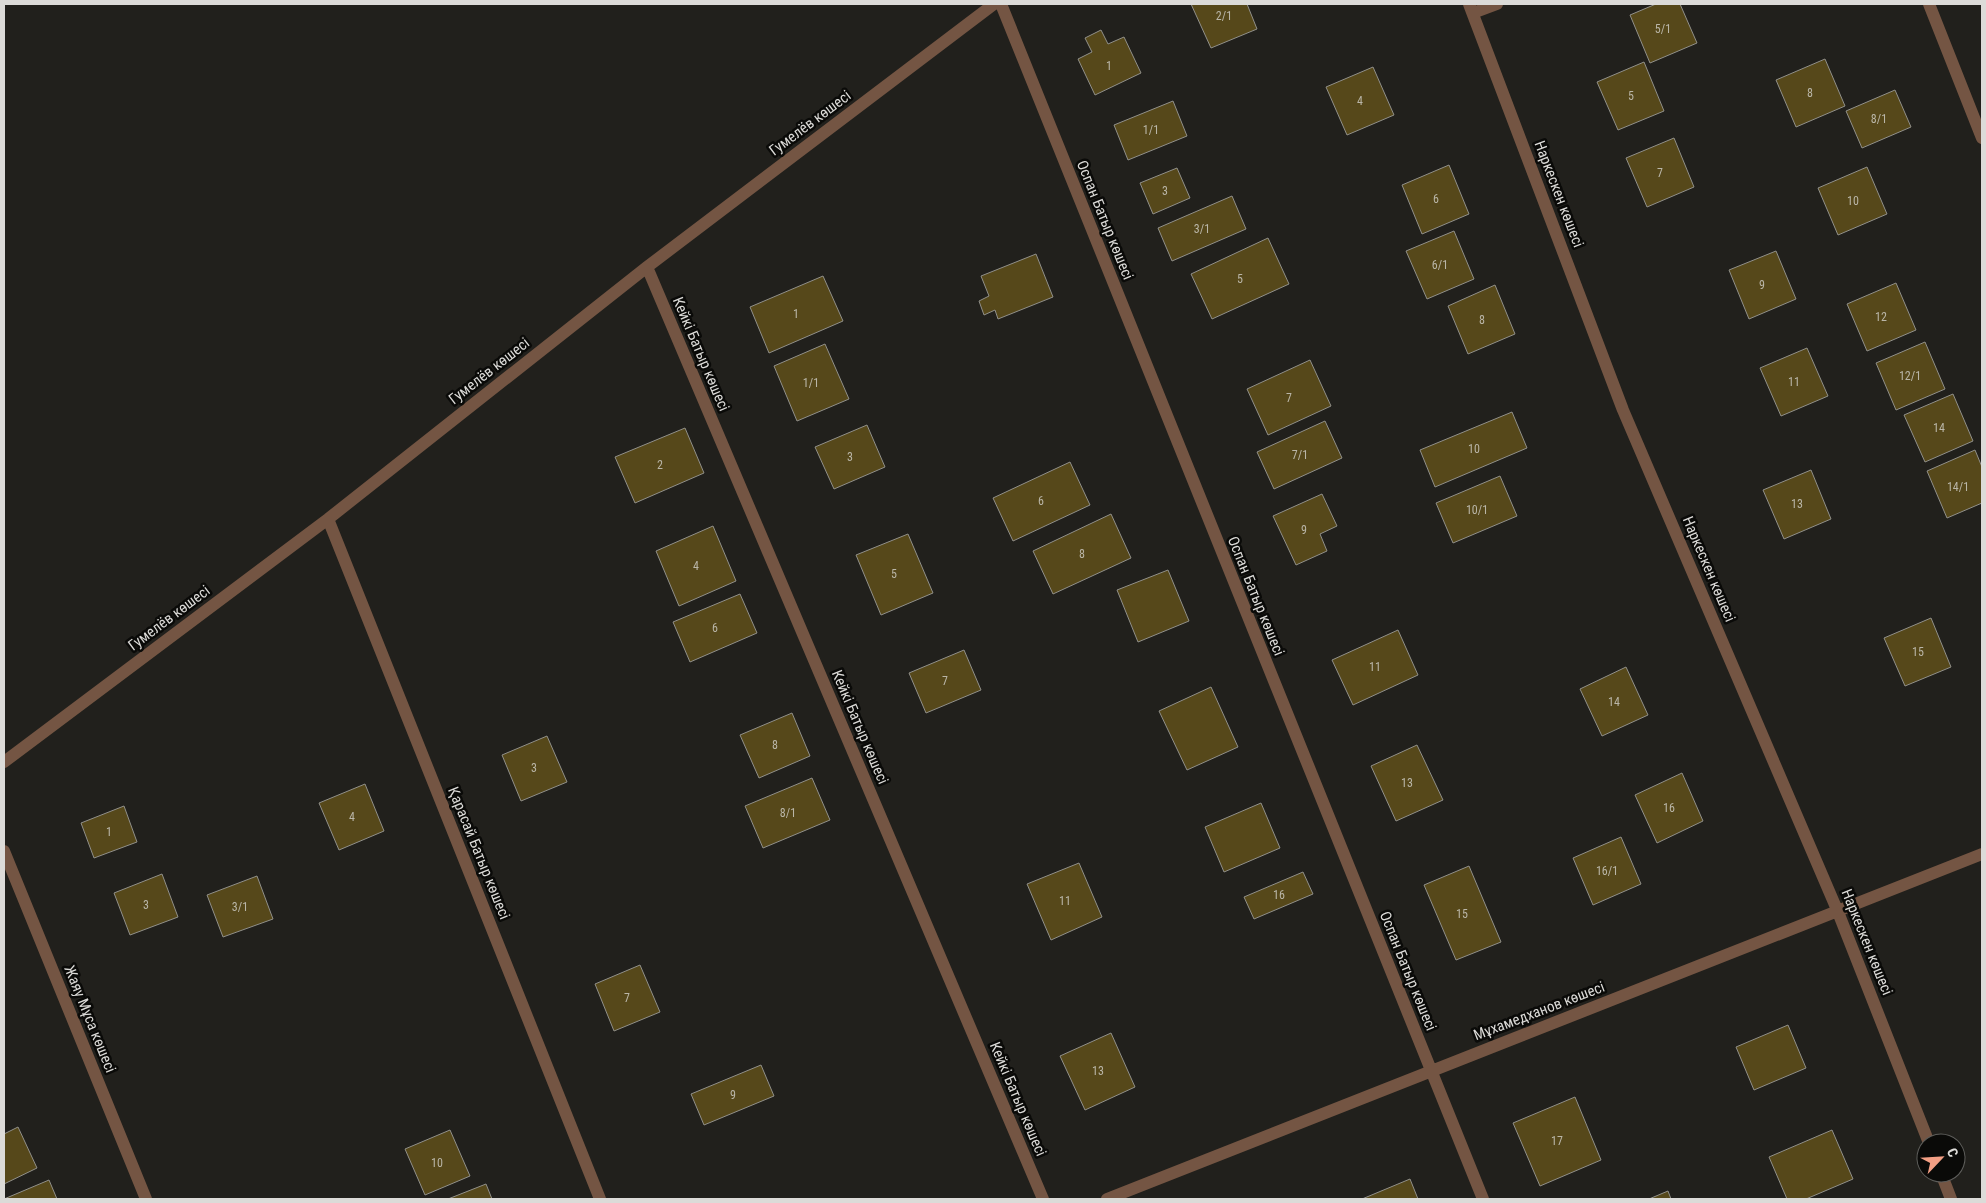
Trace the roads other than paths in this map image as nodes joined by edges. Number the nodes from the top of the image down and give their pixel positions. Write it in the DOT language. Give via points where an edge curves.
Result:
graph roads {
  1 [pos="994,4"];
  2 [pos="1001,4"];
  3 [pos="1497,4"];
  4 [pos="1929,4"];
  5 [pos="1471,9"];
  6 [pos="1982,138"];
  7 [pos="647,267"];
  8 [pos="328,519"];
  9 [pos="4,762"];
  10 [pos="4,850"];
  11 [pos="1982,854"];
  12 [pos="1838,912"];
  13 [pos="1430,1071"];
  14 [pos="1925,1133"];
  15 [pos="1945,1183"];
  16 [pos="146,1199"];
  17 [pos="600,1199"];
  18 [pos="1043,1199"];
  19 [pos="1108,1199"];
  20 [pos="1483,1199"];
  21 [pos="1952,1199"];
  1 -- 7 [label="street, Гумелёв көшесі"];
  2 -- 13 [label="street, Оспан Батыр көшесі"];
  3 -- 5 [label="street"];
  4 -- 6 [label="street"];
  5 -- 12 [label="street, Наркескен көшесі" via="1624,410"];
  7 -- 8 [label="street, Гумелёв көшесі"];
  7 -- 18 [label="street, Кейкі Батыр көшесі"];
  8 -- 9 [label="street, Гумелёв көшесі"];
  8 -- 17 [label="street, Қарасай Батыр көшесі"];
  10 -- 16 [label="street, Жаяу Мұса көшесі"];
  11 -- 12 [label="street, Мұхамедханов көшесі"];
  12 -- 13 [label="street, Мұхамедханов көшесі"];
  12 -- 14 [label="street, Наркескен көшесі"];
  13 -- 19 [label="street, Мұхамедханов көшесі"];
  13 -- 20 [label="street, Оспан Батыр көшесі"];
  15 -- 21 [label="street"];
}
